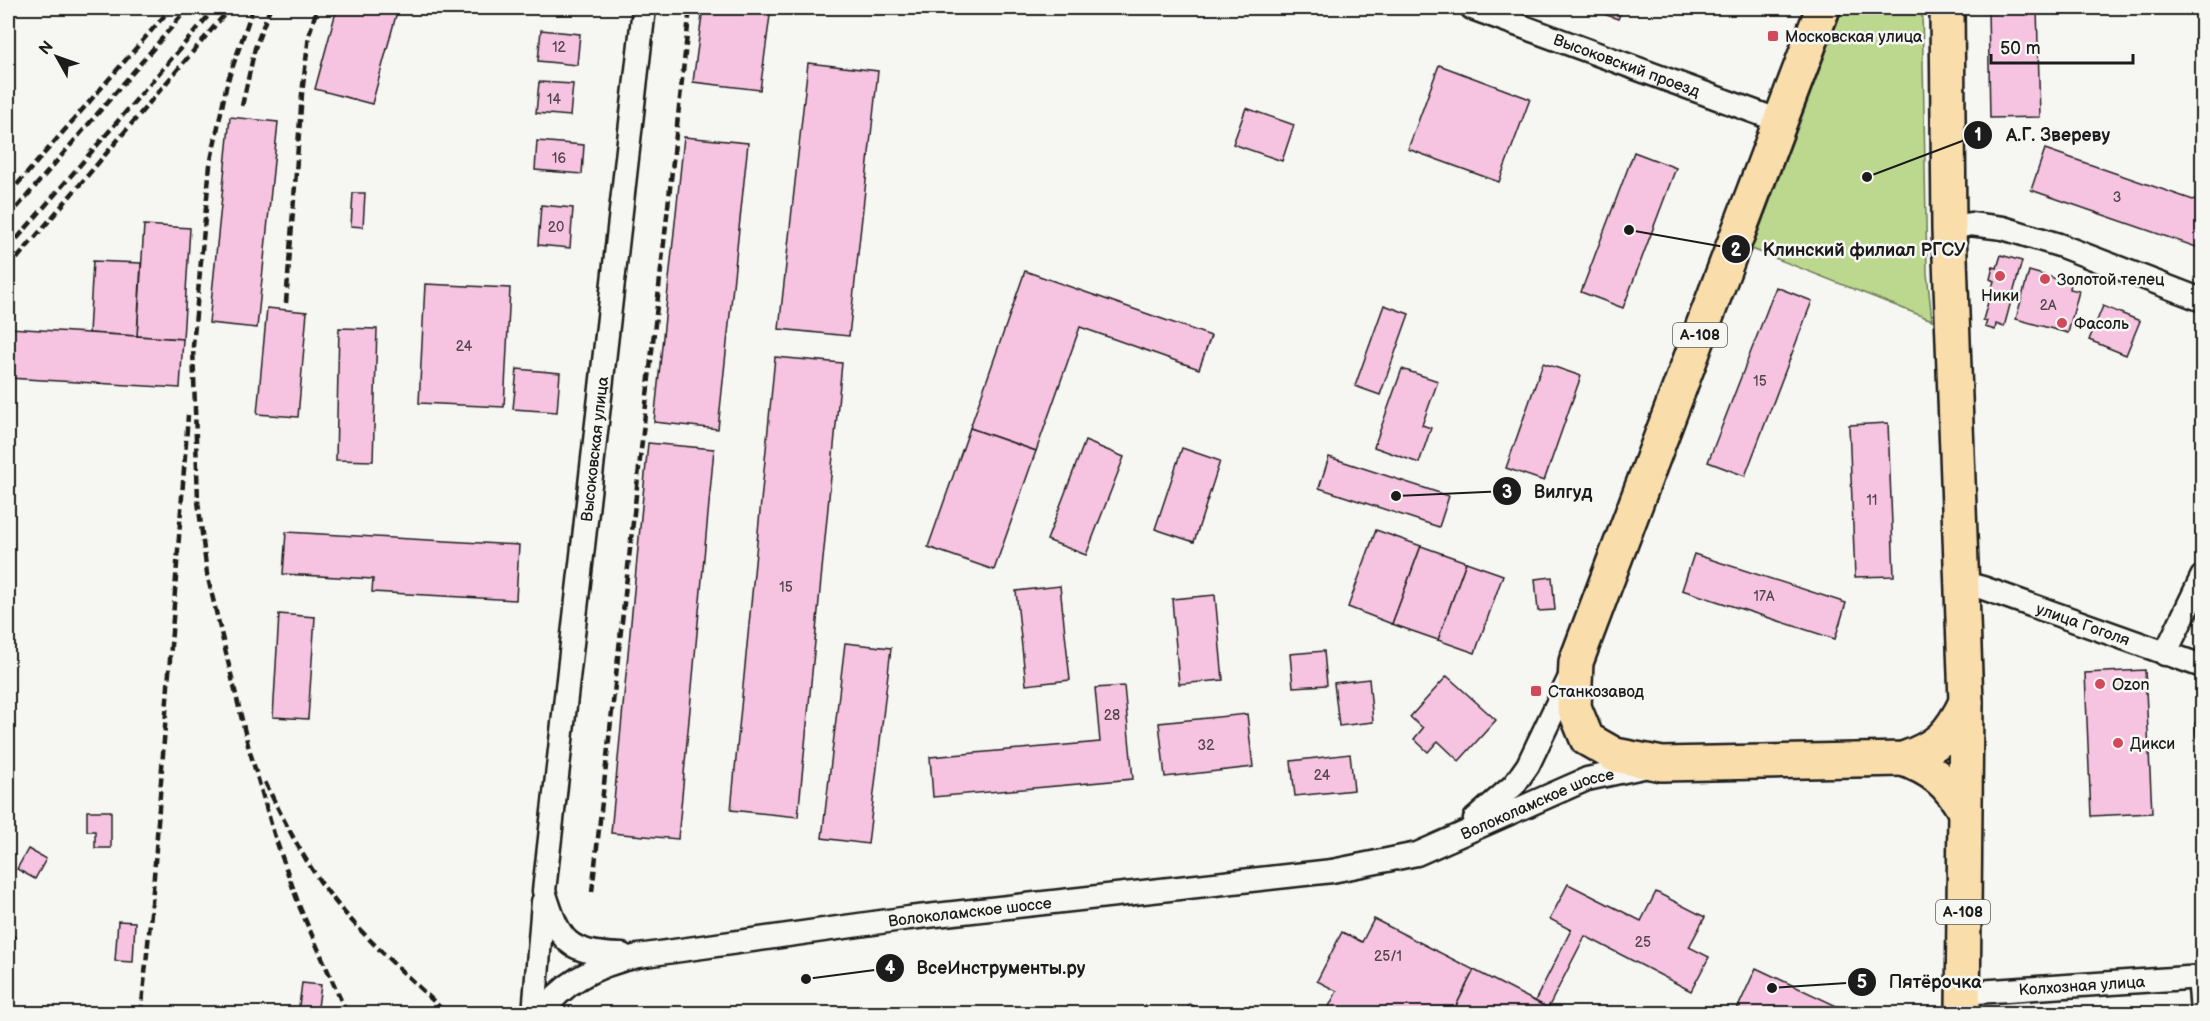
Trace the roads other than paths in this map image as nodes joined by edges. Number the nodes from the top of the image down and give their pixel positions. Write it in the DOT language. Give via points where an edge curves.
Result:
graph roads {
  1 [pos="644,8"];
  2 [pos="1472,8"];
  3 [pos="1823,8"];
  4 [pos="1947,8"];
  5 [pos="1780,121"];
  6 [pos="1949,230"];
  7 [pos="2202,300"];
  8 [pos="2202,577"];
  9 [pos="1962,587"];
  10 [pos="2165,654"];
  11 [pos="1576,662"];
  12 [pos="2202,666"];
  13 [pos="1966,702"];
  14 [pos="1903,759"];
  15 [pos="1662,764"];
  16 [pos="1964,810"];
  17 [pos="1417,854"];
  18 [pos="544,891"];
  19 [pos="638,956"];
  20 [pos="2201,977"];
  21 [pos="1963,1003"];
  22 [pos="2202,1011"];
  23 [pos="534,1014"];
  24 [pos="542,1014"];
  1 -- 18 [label="street, Высоковская улица"];
  2 -- 5 [label="street, Высоковский проезд"];
  3 -- 5 [label="highway, А-108"];
  4 -- 6 [label="highway, А-108"];
  5 -- 11 [label="highway, А-108"];
  6 -- 7 [label="street" via="1970,224 2003,228 2059,245"];
  6 -- 9 [label="highway, А-108"];
  8 -- 10 [label="street"];
  9 -- 10 [label="street, улица Гоголя" via="1983,588"];
  9 -- 13 [label="highway, А-108"];
  10 -- 12 [label="street, улица Гоголя"];
  11 -- 15 [label="highway, А-108" via="1574,707 1587,739 1615,755"];
  11 -- 17 [label="street, Волоколамское шоссе" via="1528,765 1514,785 1470,823"];
  13 -- 14 [label="highway, А-108" via="1956,722 1935,746"];
  13 -- 16 [label="highway, А-108"];
  14 -- 15 [label="highway, А-108"];
  14 -- 16 [label="highway, А-108" via="1935,773"];
  15 -- 17 [label="street, Волоколамское шоссе" via="1587,779"];
  16 -- 21 [label="highway, А-108"];
  17 -- 19 [label="street, Волоколамское шоссе" via="1332,871 909,918"];
  18 -- 19 [label="street, Высоковская улица" via="556,929 569,944 592,954"];
  18 -- 23 [label="street, Высоковская улица"];
  19 -- 24 [label="street, Волоколамское шоссе" via="608,963 569,985 549,1002"];
  20 -- 21 [label="street, Колхозная улица"];
  20 -- 22 [label="street"];
}
